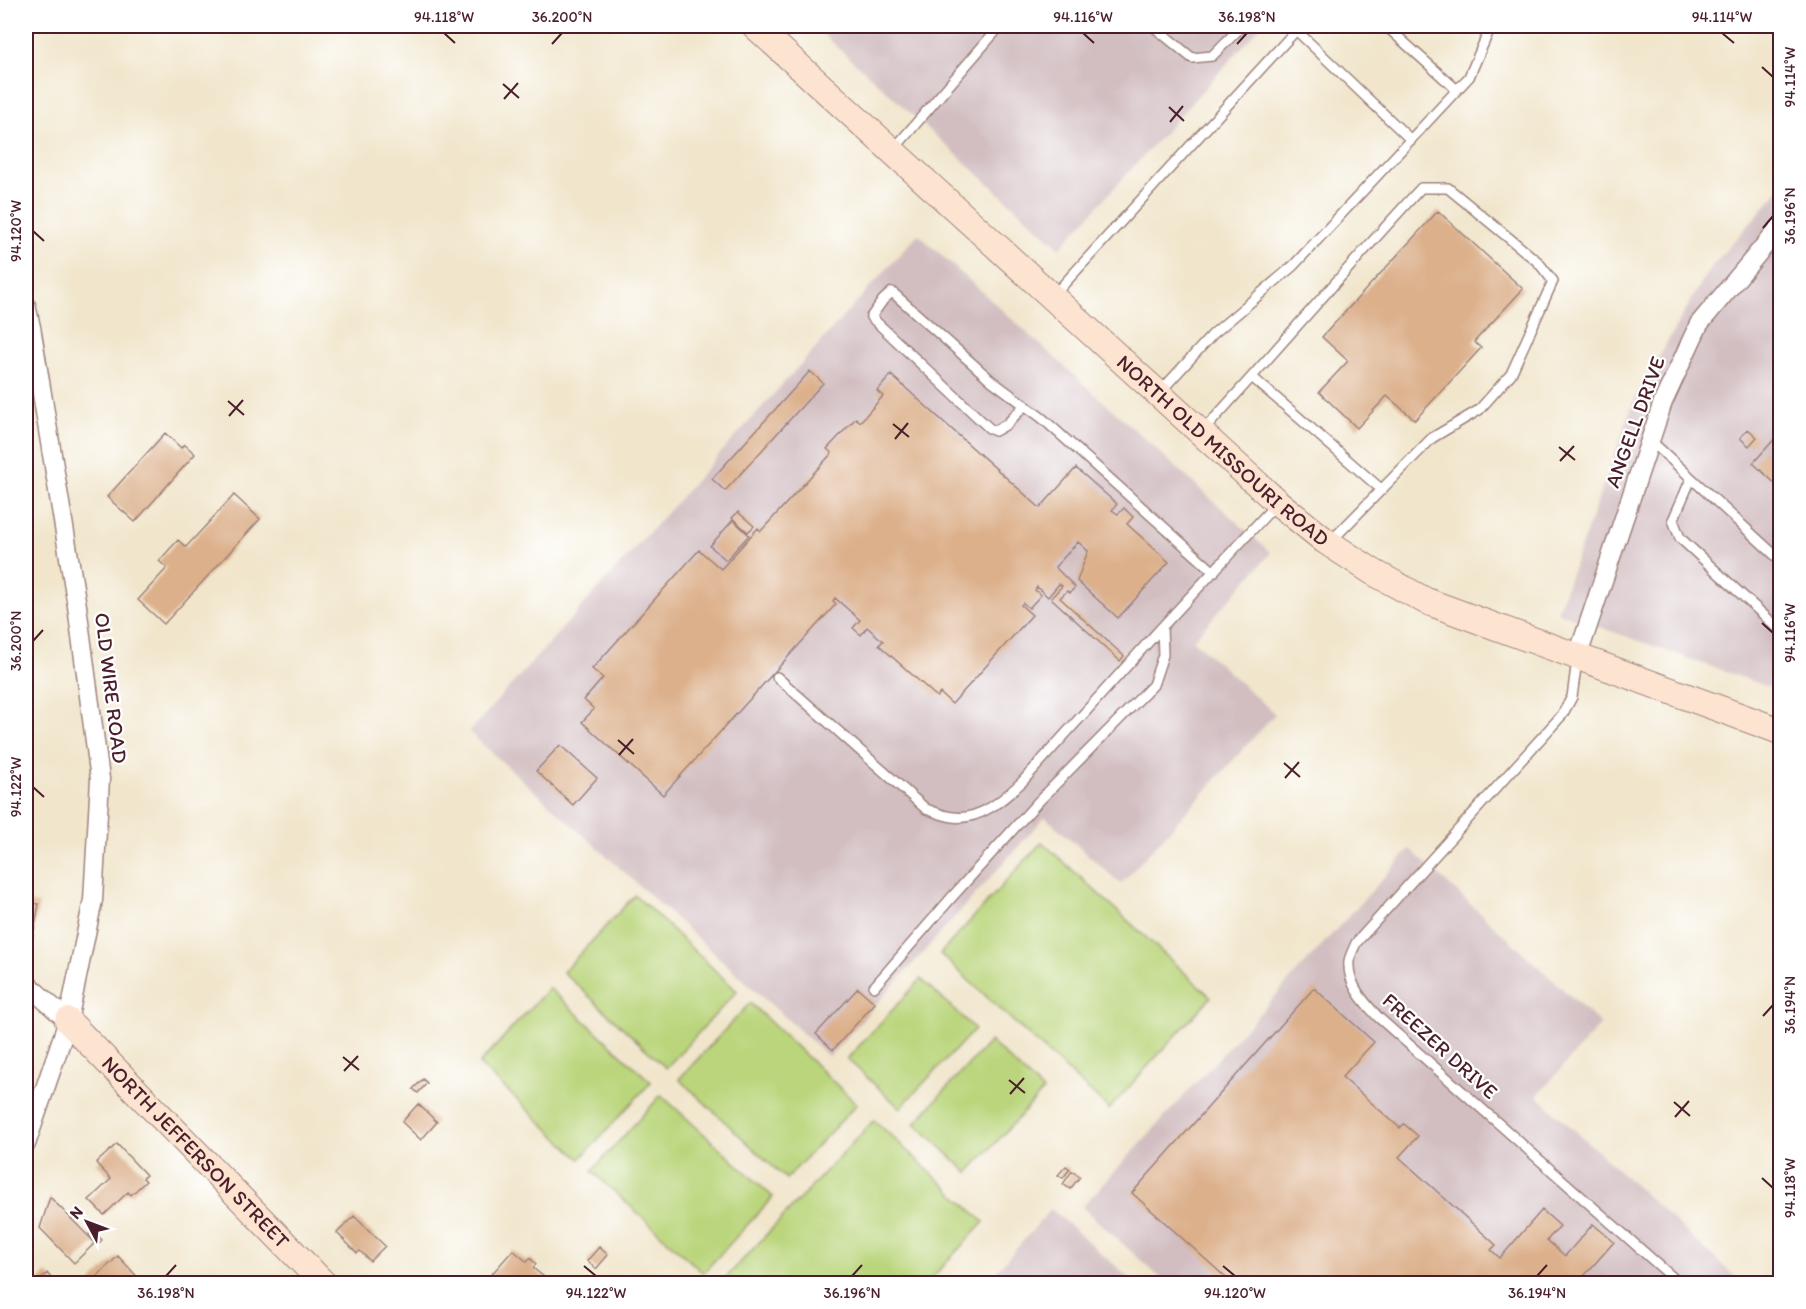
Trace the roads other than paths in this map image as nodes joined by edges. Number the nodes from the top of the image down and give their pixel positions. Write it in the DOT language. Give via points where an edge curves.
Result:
graph roads {
  1 [pos="755,26"];
  2 [pos="1000,26"];
  3 [pos="1153,26"];
  4 [pos="1242,26"];
  5 [pos="1386,26"];
  6 [pos="1491,26"];
  7 [pos="1298,28"];
  8 [pos="1456,90"];
  9 [pos="1411,140"];
  10 [pos="893,151"];
  11 [pos="1780,227"];
  12 [pos="1053,297"];
  13 [pos="26,305"];
  14 [pos="1252,377"];
  15 [pos="1158,394"];
  16 [pos="1025,405"];
  17 [pos="1201,433"];
  18 [pos="1650,440"];
  19 [pos="1692,478"];
  20 [pos="1382,490"];
  21 [pos="1277,502"];
  22 [pos="1329,543"];
  23 [pos="1780,560"];
  24 [pos="1214,572"];
  25 [pos="1162,627"];
  26 [pos="1780,630"];
  27 [pos="1577,658"];
  28 [pos="777,677"];
  29 [pos="1780,731"];
  30 [pos="26,983"];
  31 [pos="874,987"];
  32 [pos="68,1021"];
  33 [pos="26,1144"];
  34 [pos="324,1284"];
  35 [pos="1680,1284"];
  1 -- 10 [label="main road, NORTH OLD MISSOURI ROAD"];
  2 -- 10 [label="lane"];
  3 -- 4 [label="lane" via="1192,58 1212,56"];
  5 -- 8 [label="lane"];
  6 -- 8 [label="lane" via="1469,76"];
  7 -- 9 [label="lane"];
  7 -- 12 [label="lane"];
  8 -- 9 [label="lane"];
  9 -- 15 [label="lane" via="1293,266 1213,334"];
  10 -- 12 [label="main road, NORTH OLD MISSOURI ROAD"];
  11 -- 18 [label="street, ANGELL DRIVE" via="1698,324"];
  12 -- 15 [label="main road, NORTH OLD MISSOURI ROAD"];
  13 -- 32 [label="street, OLD WIRE ROAD" via="60,494 100,779 93,900"];
  14 -- 17 [label="lane"];
  14 -- 20 [label="lane"];
  14 -- 20 [label="lane" via="1421,188 1448,188 1538,262 1553,281 1511,374 1479,410 1432,438"];
  15 -- 17 [label="main road, NORTH OLD MISSOURI ROAD"];
  16 -- 16 [label="lane" via="992,381 892,292 871,317 989,428 995,431 1007,424"];
  16 -- 24 [label="lane"];
  17 -- 21 [label="main road, NORTH OLD MISSOURI ROAD"];
  18 -- 19 [label="lane"];
  18 -- 27 [label="street, ANGELL DRIVE"];
  19 -- 23 [label="lane"];
  19 -- 26 [label="lane" via="1673,520 1680,538"];
  20 -- 22 [label="lane"];
  21 -- 22 [label="main road, NORTH OLD MISSOURI ROAD"];
  21 -- 24 [label="lane"];
  22 -- 27 [label="main road, NORTH OLD MISSOURI ROAD" via="1373,573 1426,601"];
  24 -- 25 [label="lane"];
  25 -- 28 [label="lane" via="1001,801 978,813 956,818 926,809"];
  25 -- 31 [label="lane" via="1163,655 1153,685 1037,803"];
  27 -- 29 [label="main road, NORTH OLD MISSOURI ROAD"];
  27 -- 35 [label="lane, FREEZER DRIVE" via="1572,697 1562,715 1356,943 1349,961 1351,977 1360,997 1378,1017"];
  30 -- 32 [label="street"];
  32 -- 33 [label="street, OLD WIRE ROAD"];
  32 -- 34 [label="main road, NORTH JEFFERSON STREET"];
}
